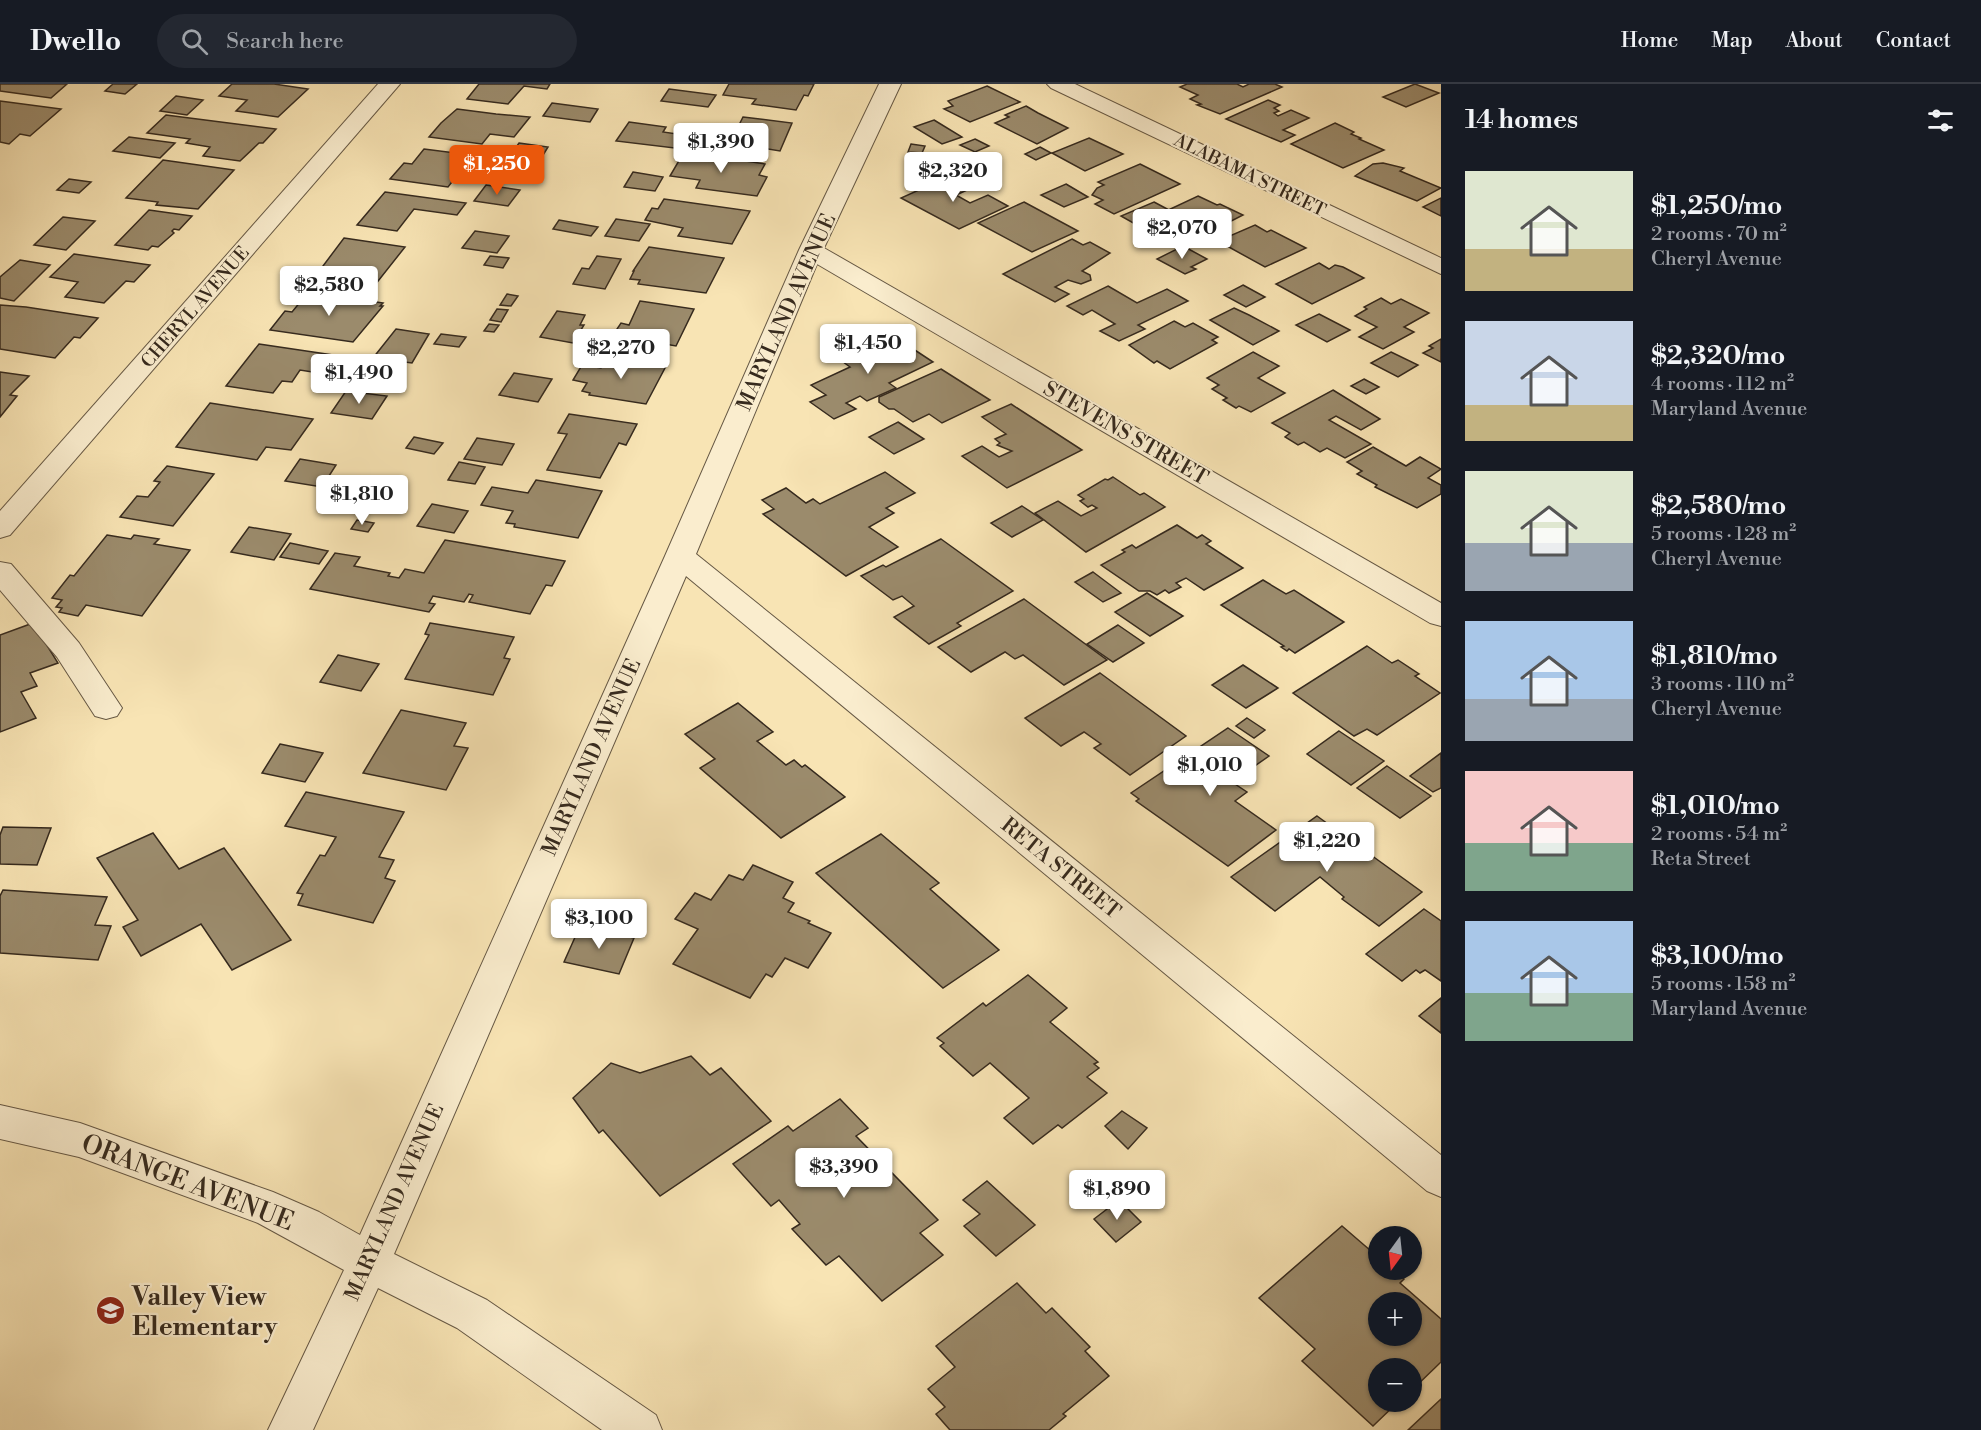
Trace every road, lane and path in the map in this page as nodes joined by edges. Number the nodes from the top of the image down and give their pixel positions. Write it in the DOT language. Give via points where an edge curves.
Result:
graph roads {
  1 [pos="389,84"];
  2 [pos="890,84"];
  3 [pos="1058,84"];
  4 [pos="811,250"];
  5 [pos="1441,267"];
  6 [pos="0,529"];
  7 [pos="680,556"];
  8 [pos="0,571"];
  9 [pos="1441,616"];
  10 [pos="106,708"];
  11 [pos="0,1122"];
  12 [pos="1441,1179"];
  13 [pos="369,1262"];
  14 [pos="290,1430"];
  15 [pos="640,1430"];
  1 -- 6 [label="street, CHERYL AVENUE"];
  2 -- 4 [label="street, MARYLAND AVENUE"];
  3 -- 5 [label="street, ALABAMA STREET"];
  4 -- 7 [label="street, MARYLAND AVENUE"];
  4 -- 9 [label="street, STEVENS STREET"];
  7 -- 12 [label="street, RETA STREET"];
  7 -- 13 [label="street, MARYLAND AVENUE"];
  8 -- 10 [label="street" via="68,650"];
  11 -- 13 [label="street, ORANGE AVENUE" via="80,1140 273,1210"];
  13 -- 14 [label="street, MARYLAND AVENUE"];
  13 -- 15 [label="street, ORANGE AVENUE" via="472,1314"];
}
